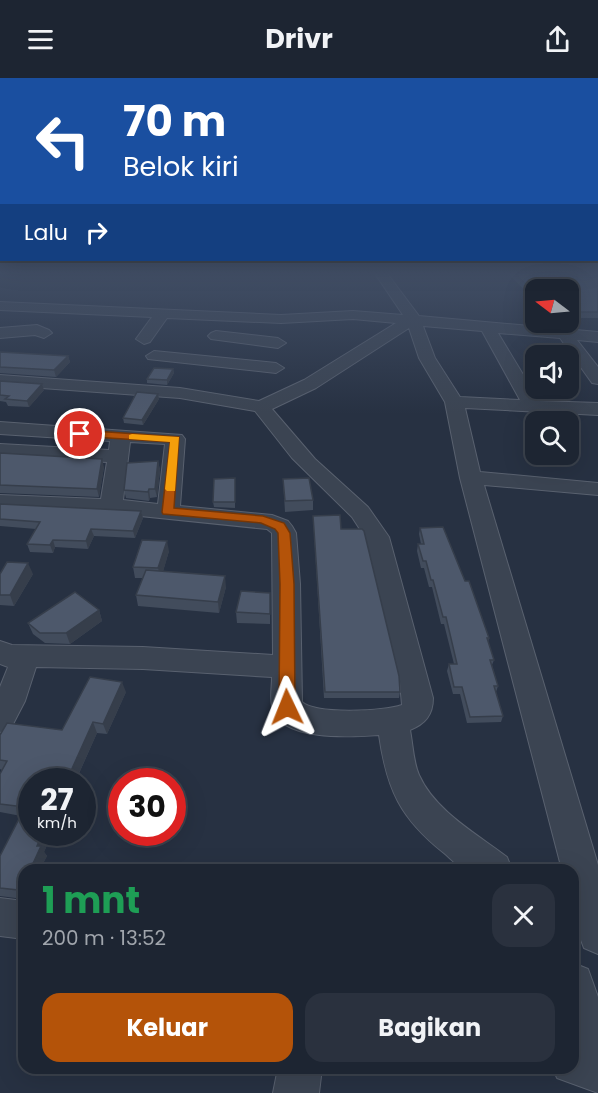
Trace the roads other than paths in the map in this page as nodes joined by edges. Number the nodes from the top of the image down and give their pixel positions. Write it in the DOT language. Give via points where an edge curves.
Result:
graph roads {
  1 [pos="158,319"];
  2 [pos="221,319"];
  3 [pos="283,319"];
  4 [pos="302,319"];
  5 [pos="412,319"];
  6 [pos="416,319"];
  7 [pos="487,326"];
  8 [pos="0,333"];
  9 [pos="44,333"];
  10 [pos="565,334"];
  11 [pos="216,336"];
  12 [pos="598,337"];
  13 [pos="144,339"];
  14 [pos="278,343"];
  15 [pos="154,356"];
  16 [pos="209,361"];
  17 [pos="276,368"];
  18 [pos="598,379"];
  19 [pos="0,380"];
  20 [pos="454,402"];
  21 [pos="533,406"];
  22 [pos="261,407"];
  23 [pos="598,410"];
  24 [pos="0,428"];
  25 [pos="119,446"];
  26 [pos="0,450"];
  27 [pos="471,478"];
  28 [pos="598,489"];
  29 [pos="0,502"];
  30 [pos="111,506"];
  31 [pos="168,512"];
  32 [pos="13,654"];
  33 [pos="286,667"];
  34 [pos="0,719"];
  35 [pos="392,721"];
  36 [pos="487,864"];
  37 [pos="0,917"];
  38 [pos="18,919"];
  39 [pos="598,934"];
  40 [pos="579,1004"];
  41 [pos="579,1063"];
  42 [pos="598,1068"];
  43 [pos="299,1074"];
  44 [pos="296,1093"];
  1 -- 13 [label="street"];
  2 -- 11 [label="street"];
  3 -- 4 [label="street"];
  5 -- 20 [label="street" via="427,358"];
  5 -- 22 [label="street" via="310,384"];
  6 -- 7 [label="street"];
  7 -- 10 [label="street"];
  7 -- 21 [label="street"];
  8 -- 9 [label="street"];
  10 -- 12 [label="street"];
  10 -- 18 [label="street"];
  11 -- 14 [label="street"];
  11 -- 16 [label="street"];
  15 -- 16 [label="street"];
  16 -- 17 [label="street"];
  19 -- 22 [label="street" via="180,393"];
  20 -- 21 [label="street"];
  20 -- 27 [label="street"];
  21 -- 23 [label="street"];
  22 -- 35 [label="street" via="324,480 369,520 377,537 418,705 408,718"];
  24 -- 25 [label="street"];
  25 -- 26 [label="street"];
  25 -- 30 [label="street"];
  25 -- 31 [label="street" via="175,439"];
  27 -- 28 [label="street"];
  27 -- 39 [label="street"];
  29 -- 30 [label="street"];
  30 -- 31 [label="street"];
  31 -- 33 [label="street" via="263,520 280,526 284,533 287,584"];
  32 -- 33 [label="street"];
  32 -- 34 [label="street" via="10,701"];
  33 -- 35 [label="street" via="285,700 295,716 314,721"];
  35 -- 36 [label="street" via="401,770 423,812"];
  37 -- 38 [label="street"];
  40 -- 42 [label="street"];
  41 -- 42 [label="street"];
  43 -- 44 [label="street"];
}
